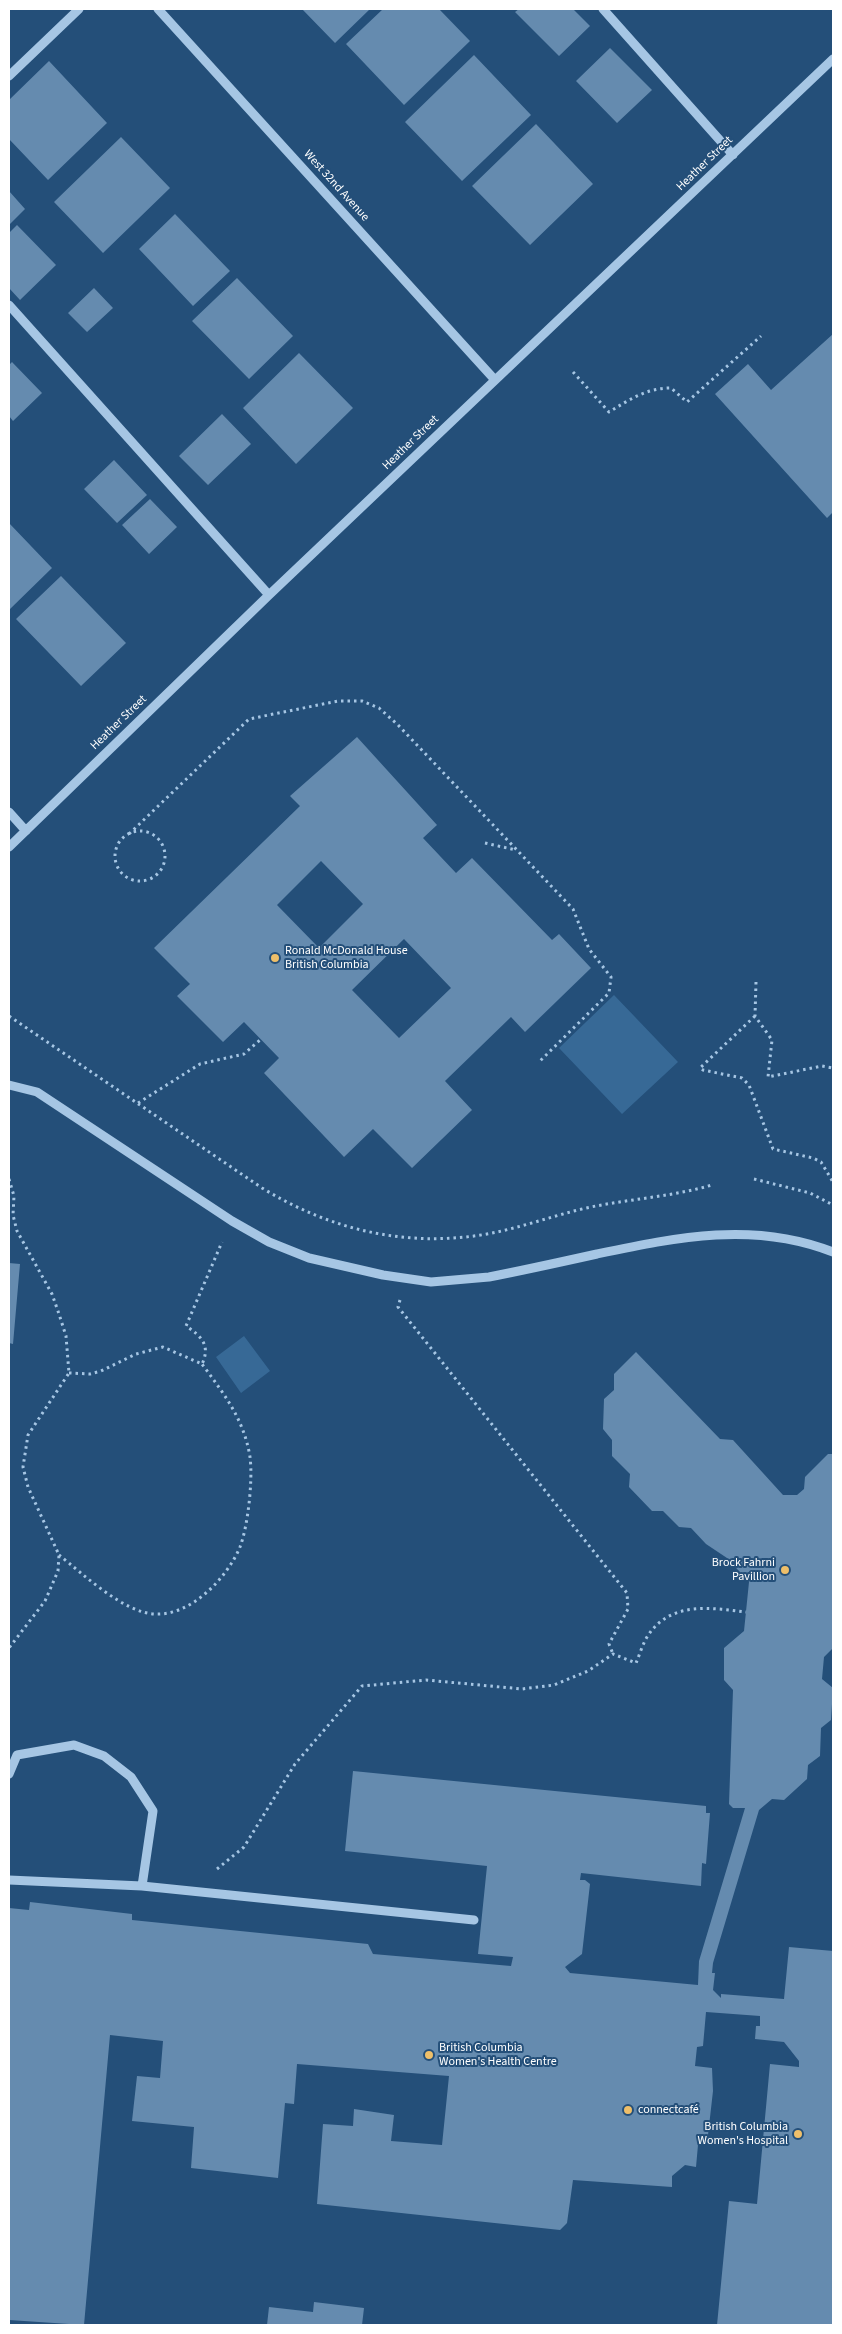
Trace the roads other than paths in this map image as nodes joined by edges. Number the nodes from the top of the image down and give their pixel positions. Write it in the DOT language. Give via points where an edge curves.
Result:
graph roads {
  1 [pos="80,9"];
  2 [pos="158,9"];
  3 [pos="603,9"];
  4 [pos="833,59"];
  5 [pos="9,76"];
  6 [pos="733,155"];
  7 [pos="9,305"];
  8 [pos="495,380"];
  9 [pos="269,594"];
  10 [pos="9,812"];
  11 [pos="26,831"];
  12 [pos="9,847"];
  13 [pos="9,1085"];
  14 [pos="833,1252"];
  15 [pos="9,1774"];
  16 [pos="9,1880"];
  17 [pos="142,1886"];
  18 [pos="474,1920"];
  1 -- 5 [label="street"];
  2 -- 8 [label="street, West 32nd Avenue"];
  3 -- 6 [label="street"];
  4 -- 6 [label="street, Heather Street"];
  6 -- 8 [label="street, Heather Street"];
  7 -- 9 [label="street"];
  8 -- 9 [label="street, Heather Street"];
  9 -- 11 [label="street, Heather Street"];
  10 -- 11 [label="street"];
  11 -- 12 [label="street, Heather Street"];
  13 -- 14 [label="street" via="37,1092 269,1242 309,1258 344,1267 431,1282 489,1277 696,1235 774,1236 814,1244"];
  15 -- 17 [label="street" via="17,1756 74,1745 104,1756 131,1777 153,1811"];
  16 -- 17 [label="street"];
  17 -- 18 [label="street"];
}
